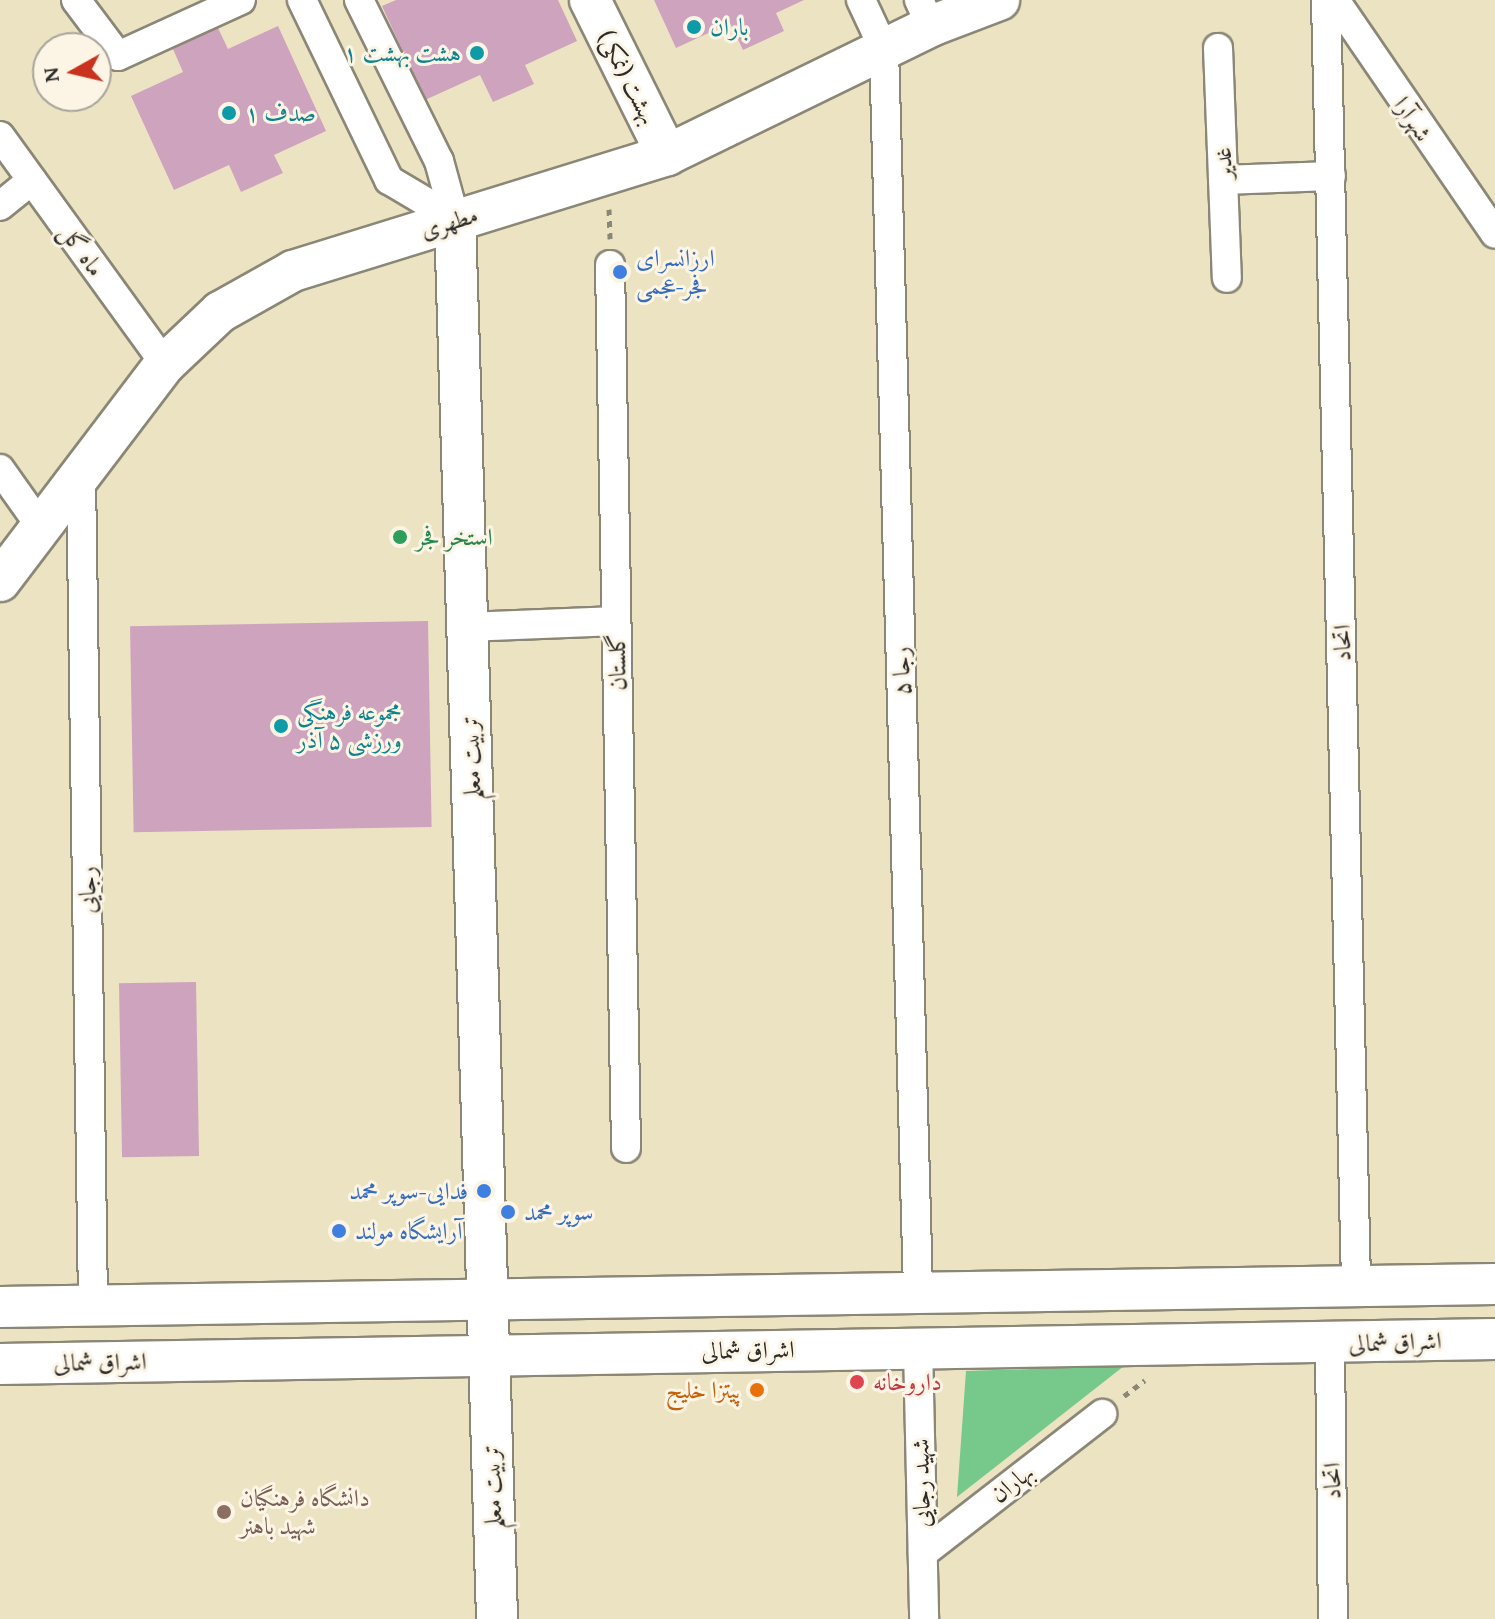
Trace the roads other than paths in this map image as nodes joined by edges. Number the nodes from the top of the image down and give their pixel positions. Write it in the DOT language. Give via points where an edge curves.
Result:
graph roads {
  1 [pos="76,0"];
  2 [pos="241,0"];
  3 [pos="302,0"];
  4 [pos="359,0"];
  5 [pos="590,0"];
  6 [pos="861,0"];
  7 [pos="999,0"];
  8 [pos="1326,0"];
  9 [pos="1335,0"];
  10 [pos="925,13"];
  11 [pos="1218,48"];
  12 [pos="884,49"];
  13 [pos="0,136"];
  14 [pos="667,155"];
  15 [pos="1331,176"];
  16 [pos="32,180"];
  17 [pos="1223,180"];
  18 [pos="0,206"];
  19 [pos="455,219"];
  20 [pos="1495,234"];
  21 [pos="610,265"];
  22 [pos="1227,278"];
  23 [pos="165,364"];
  24 [pos="0,469"];
  25 [pos="81,475"];
  26 [pos="41,527"];
  27 [pos="0,581"];
  28 [pos="616,621"];
  29 [pos="467,627"];
  30 [pos="626,1148"];
  31 [pos="1495,1284"];
  32 [pos="1356,1286"];
  33 [pos="918,1293"];
  34 [pos="487,1298"];
  35 [pos="93,1306"];
  36 [pos="0,1307"];
  37 [pos="1495,1339"];
  38 [pos="1330,1344"];
  39 [pos="918,1347"];
  40 [pos="487,1355"];
  41 [pos="0,1364"];
  42 [pos="1102,1414"];
  43 [pos="923,1553"];
  44 [pos="497,1619"];
  45 [pos="924,1619"];
  46 [pos="1333,1619"];
  1 -- 2 [label="street" via="118,56"];
  3 -- 19 [label="street" via="389,180"];
  4 -- 19 [label="street" via="439,161"];
  5 -- 14 [label="main road, بهشت (نمکی)"];
  6 -- 12 [label="street"];
  7 -- 10 [label="main road, مطهری"];
  8 -- 15 [label="street, اتحاد"];
  9 -- 20 [label="street, شهرآرا"];
  10 -- 12 [label="main road, مطهری"];
  11 -- 17 [label="street, غدیر"];
  12 -- 14 [label="main road, مطهری"];
  12 -- 33 [label="street, رجا ۵"];
  13 -- 16 [label="street, ماه گل"];
  14 -- 19 [label="main road, مطهری"];
  15 -- 17 [label="street"];
  15 -- 32 [label="street, اتحاد"];
  16 -- 18 [label="street"];
  16 -- 23 [label="street, ماه گل"];
  17 -- 22 [label="street, غدیر"];
  19 -- 23 [label="main road, مطهری" via="293,271 220,312"];
  19 -- 29 [label="main road, تربیت معلم"];
  21 -- 28 [label="street, گلستان"];
  23 -- 25 [label="main road, مطهری"];
  24 -- 26 [label="street"];
  25 -- 26 [label="main road, مطهری"];
  25 -- 35 [label="street, رجایی"];
  26 -- 27 [label="main road, مطهری"];
  28 -- 29 [label="street"];
  28 -- 30 [label="street, گلستان"];
  29 -- 34 [label="main road, تربیت معلم"];
  31 -- 32 [label="main road"];
  32 -- 33 [label="main road"];
  33 -- 34 [label="main road"];
  34 -- 35 [label="main road"];
  34 -- 40 [label="main road, تربیت معلم"];
  35 -- 36 [label="main road"];
  37 -- 38 [label="main road, اشراق شمالی"];
  38 -- 39 [label="main road, اشراق شمالی"];
  38 -- 46 [label="street, اتحاد"];
  39 -- 40 [label="main road, اشراق شمالی"];
  39 -- 43 [label="street, شهید رجایی"];
  40 -- 41 [label="main road, اشراق شمالی"];
  40 -- 44 [label="main road, تربیت معلم"];
  42 -- 43 [label="street, بهاران"];
  43 -- 45 [label="street, شهید رجایی"];
}
